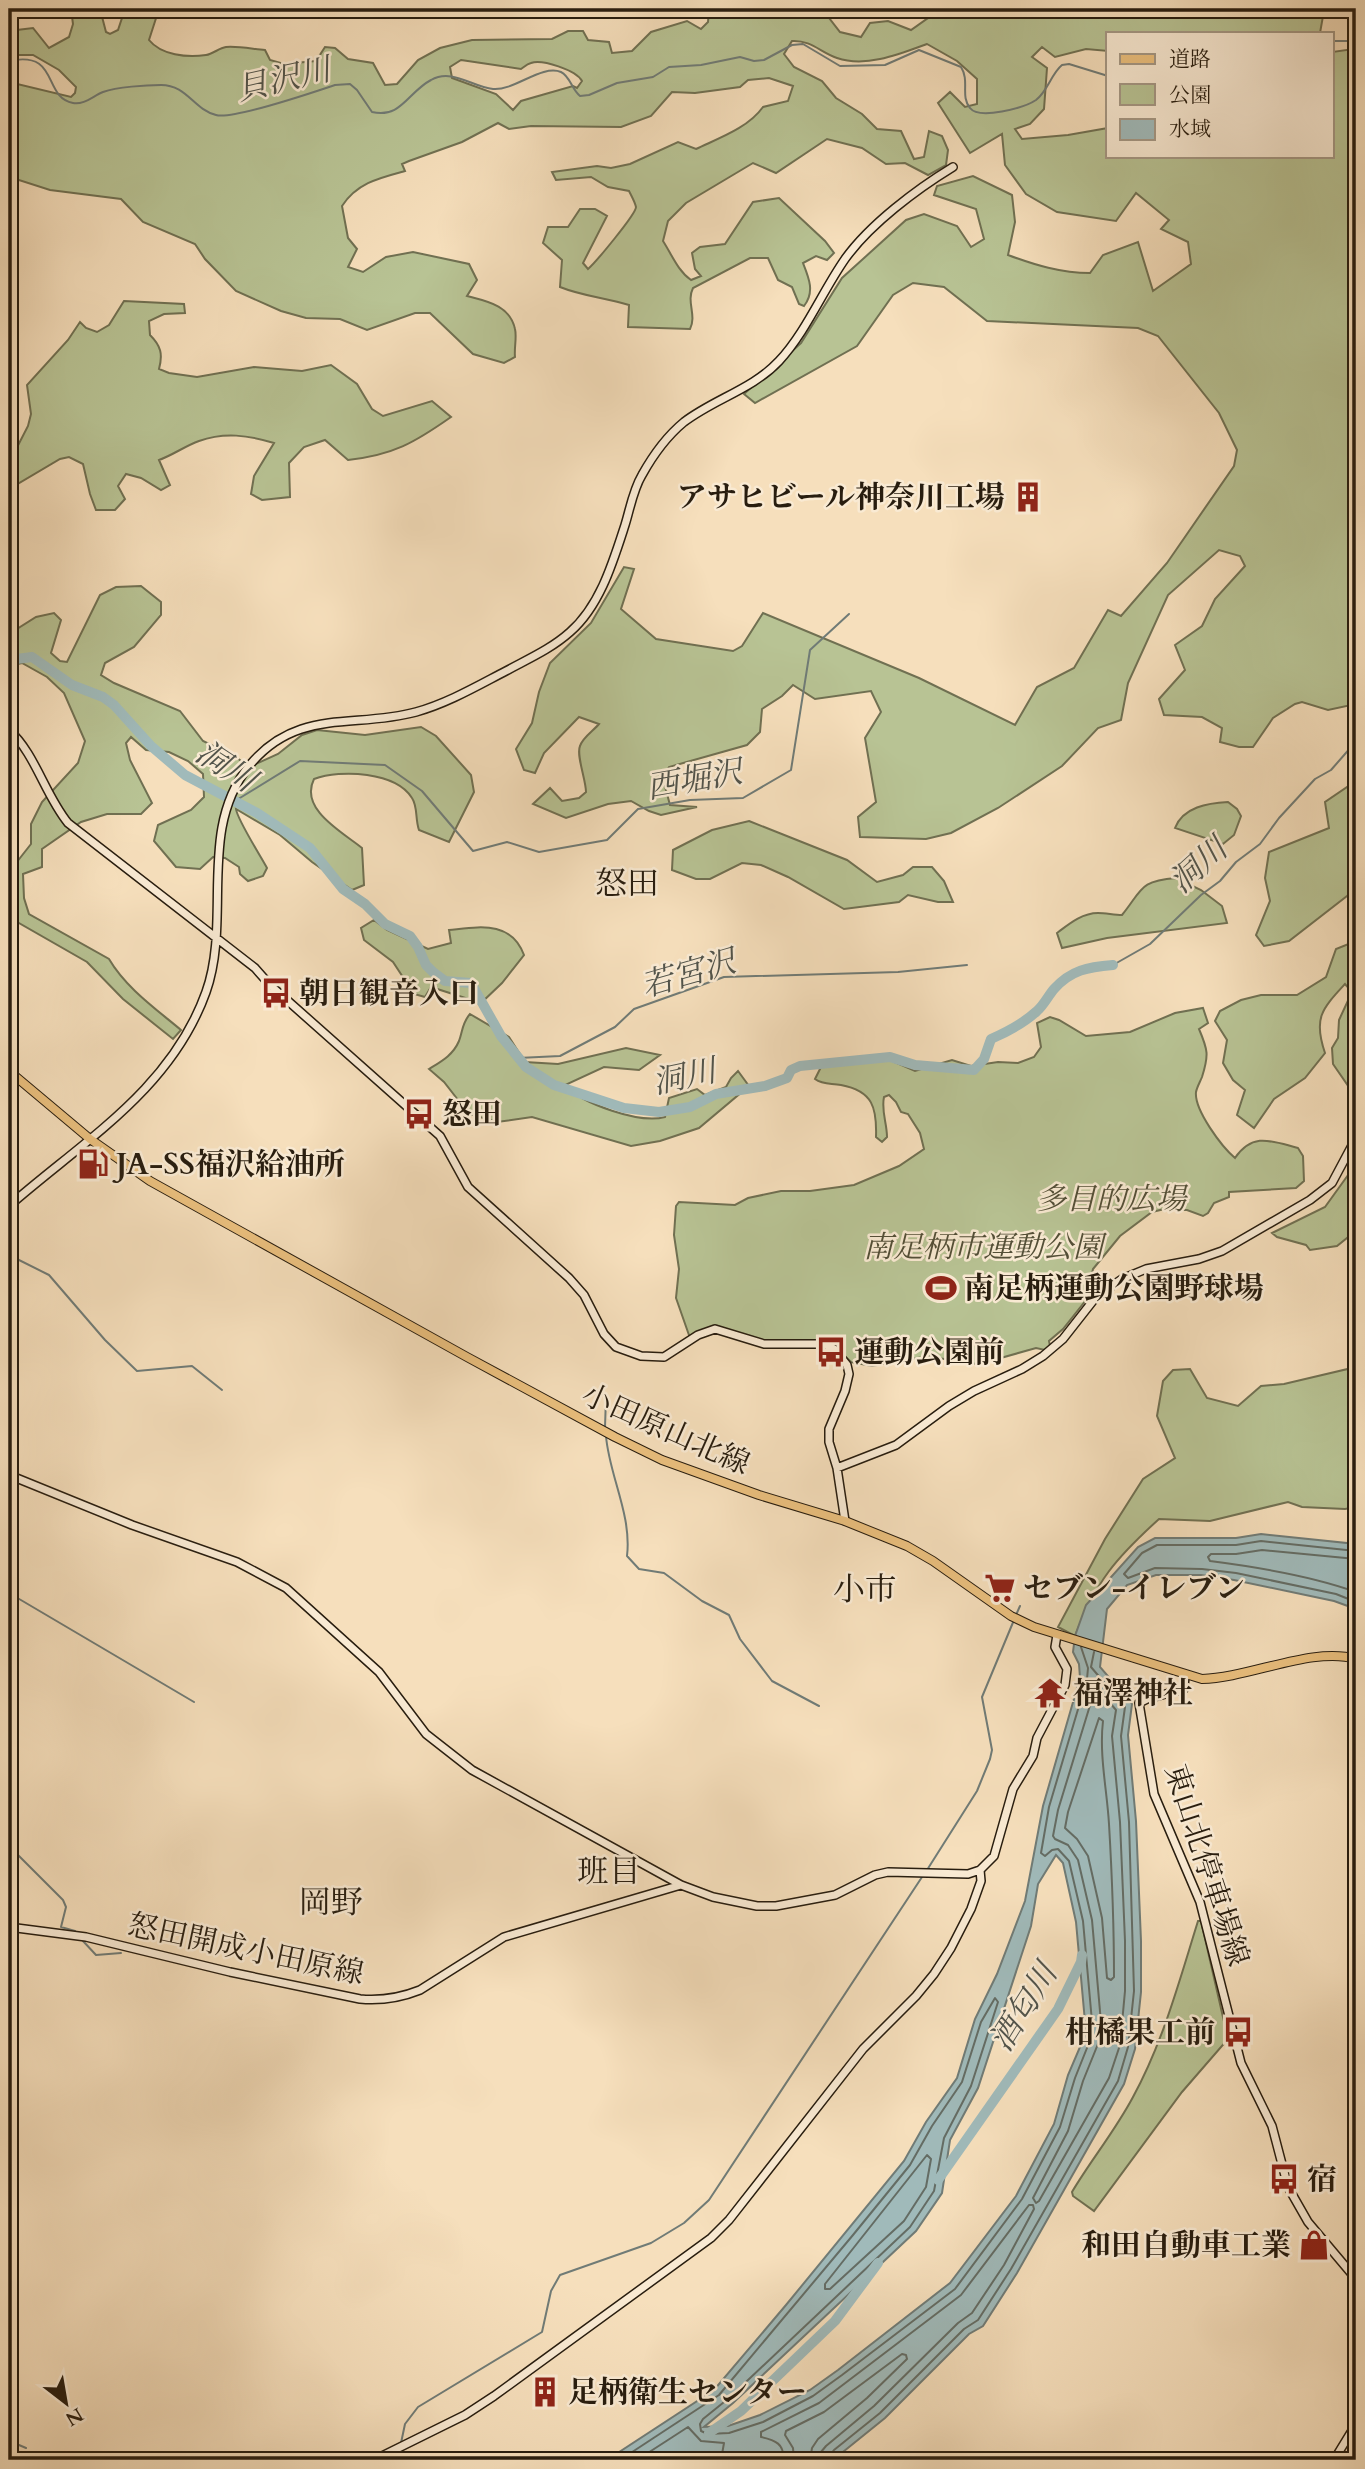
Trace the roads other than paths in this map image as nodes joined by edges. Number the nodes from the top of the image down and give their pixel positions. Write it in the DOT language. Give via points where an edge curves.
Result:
graph roads {
  1 [pos="953,167"];
  2 [pos="9,730"];
  3 [pos="217,939"];
  4 [pos="9,1071"];
  5 [pos="1356,1138"];
  6 [pos="90,1139"];
  7 [pos="9,1206"];
  8 [pos="837,1468"];
  9 [pos="9,1475"];
  10 [pos="845,1521"];
  11 [pos="1057,1635"];
  12 [pos="1356,1660"];
  13 [pos="1185,1675"];
  14 [pos="980,1870"];
  15 [pos="681,1885"];
  16 [pos="9,1927"];
  17 [pos="1356,2280"];
  18 [pos="1356,2424"];
  19 [pos="374,2460"];
  20 [pos="1334,2460"];
  1 -- 3 [label="street" via="920,187 846,257 777,364 670,435 640,477 603,586 570,633 430,708 307,726 261,753 227,805 220,849"];
  2 -- 3 [label="street" via="68,822"];
  3 -- 6 [label="street" via="205,993 170,1062"];
  3 -- 8 [label="street" via="440,1136 468,1187 578,1288 616,1347 641,1356 664,1357 715,1329 764,1344 824,1344 834,1349 849,1374 829,1429"];
  4 -- 6 [label="main road, 小田原山北線"];
  5 -- 8 [label="street" via="1332,1183 1310,1200 1222,1251 1122,1279 1096,1297 1063,1339 1043,1356 949,1406 896,1446"];
  6 -- 7 [label="street"];
  6 -- 10 [label="main road, 小田原山北線" via="150,1181 605,1432 662,1460"];
  8 -- 10 [label="street"];
  9 -- 15 [label="street" via="237,1562 286,1588 379,1672 426,1734 453,1756"];
  10 -- 11 [label="main road, 小田原山北線" via="898,1542 1015,1617"];
  11 -- 13 [label="main road, 小田原山北線"];
  11 -- 14 [label="street" via="1055,1647 1067,1669 1065,1685 1013,1789 994,1856"];
  12 -- 13 [label="main road, 小田原山北線" via="1315,1657 1223,1678"];
  13 -- 17 [label="street, 東山北停車場線" via="1184,1689 1139,1703 1154,1794 1200,1902 1241,2063 1272,2126 1288,2187 1308,2222"];
  14 -- 15 [label="street" via="968,1874 888,1872 835,1895 776,1906 724,1899"];
  14 -- 19 [label="street" via="971,1909 933,1974 856,2058 720,2229 466,2415"];
  15 -- 16 [label="street, 怒田開成小田原線" via="504,1937 419,1990 377,2000 230,1972 84,1937"];
  18 -- 20 [label="street"];
}
